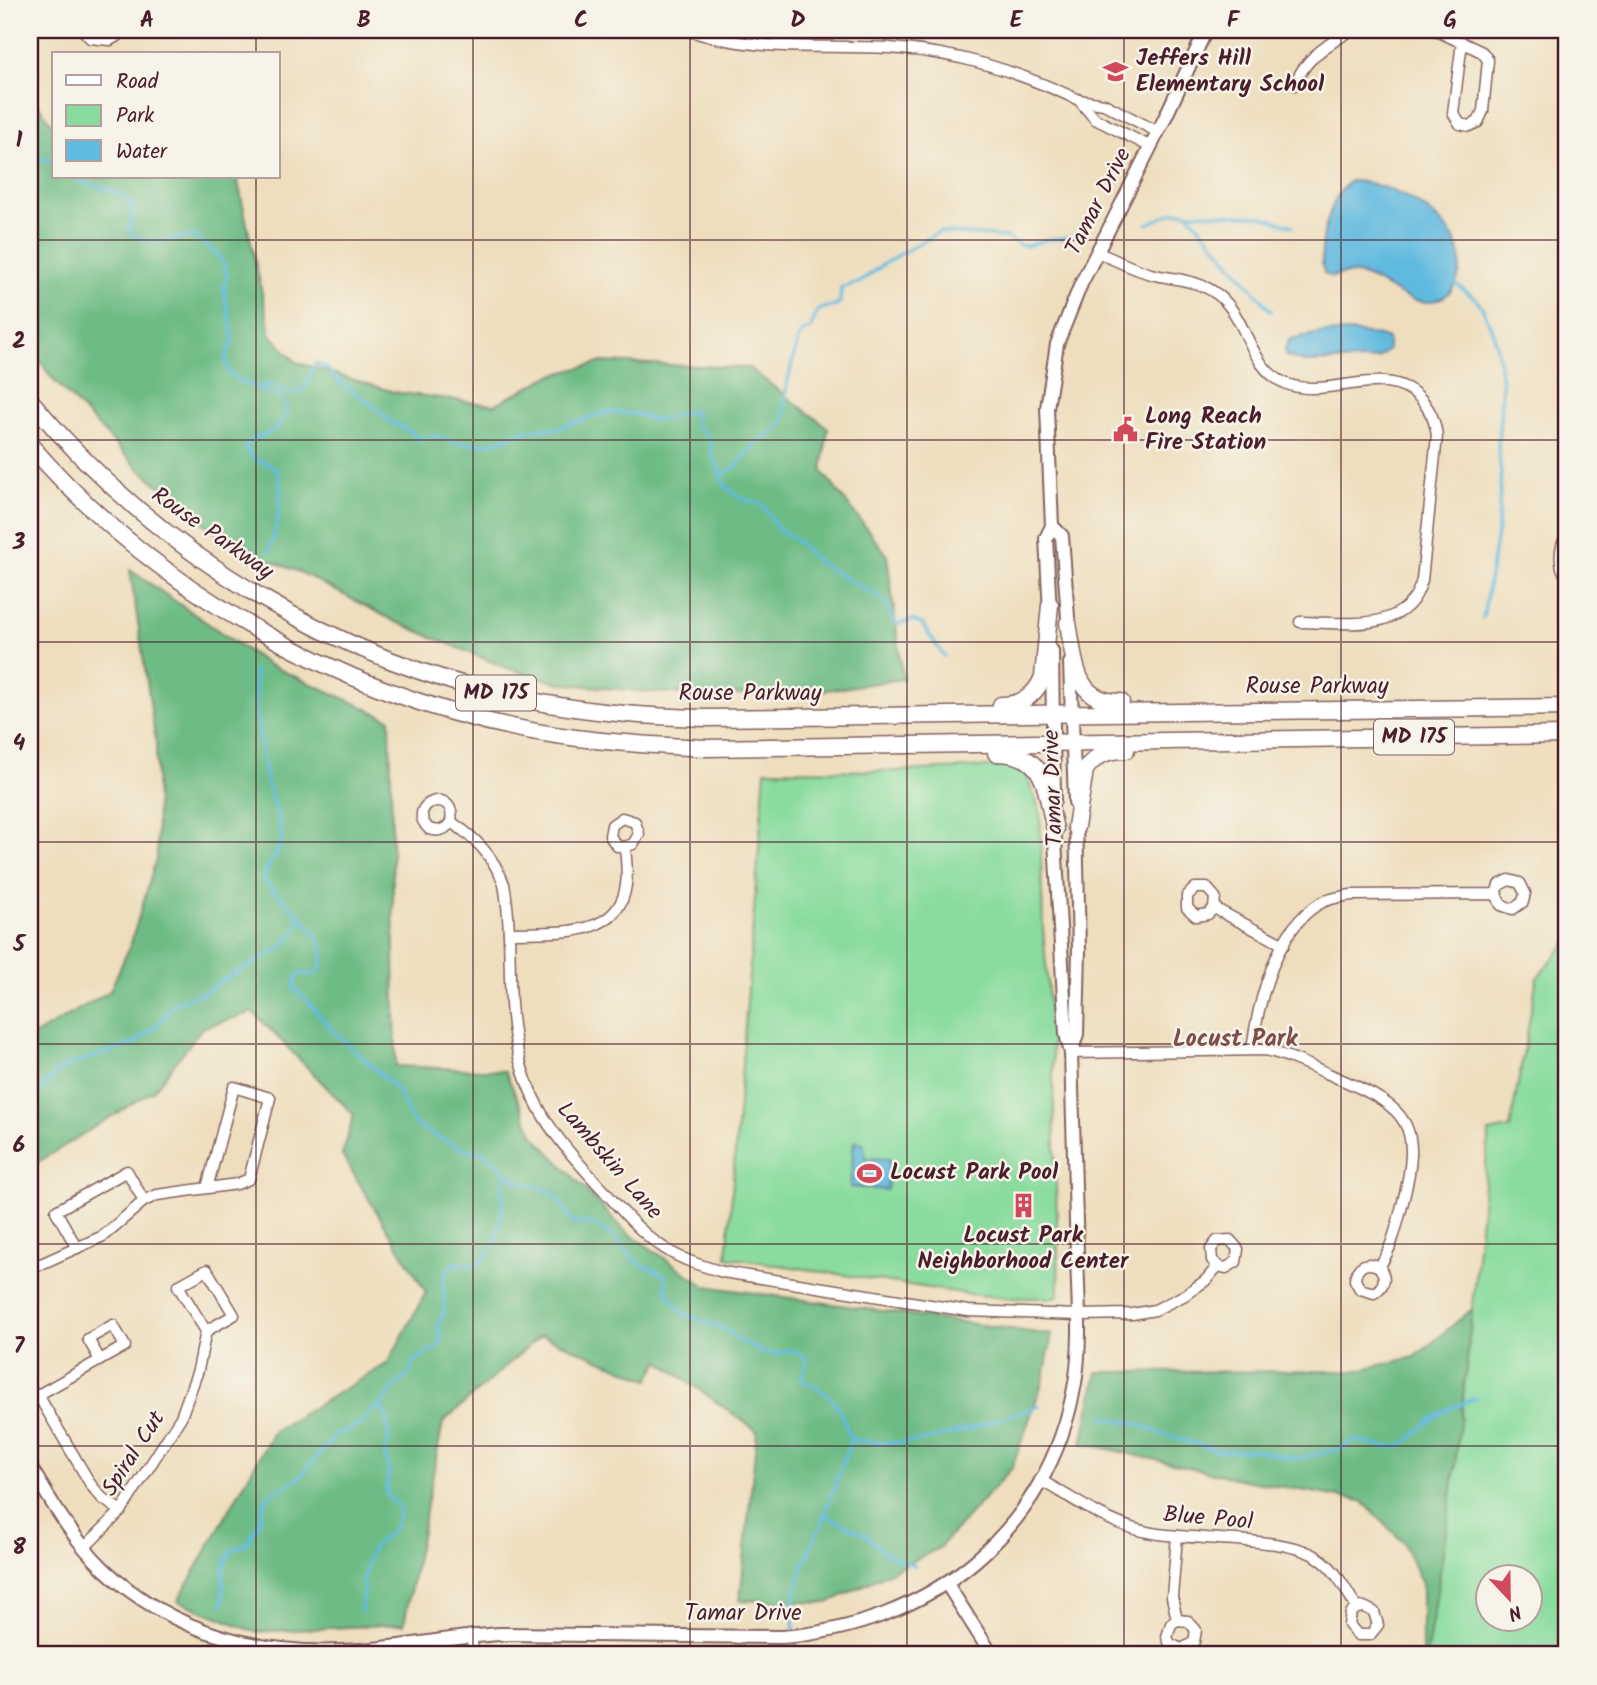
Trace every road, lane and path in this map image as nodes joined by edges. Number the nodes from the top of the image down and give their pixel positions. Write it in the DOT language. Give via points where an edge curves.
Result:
graph roads {
  1 [pos="83,30"];
  2 [pos="119,30"];
  3 [pos="687,30"];
  4 [pos="1206,30"];
  5 [pos="1351,30"];
  6 [pos="1435,30"];
  7 [pos="1462,42"];
  8 [pos="1295,85"];
  9 [pos="1079,100"];
  10 [pos="1158,132"];
  11 [pos="1150,147"];
  12 [pos="1097,252"];
  13 [pos="30,400"];
  14 [pos="30,445"];
  15 [pos="1052,526"];
  16 [pos="1567,536"];
  17 [pos="1567,576"];
  18 [pos="1050,605"];
  19 [pos="1300,622"];
  20 [pos="1068,623"];
  21 [pos="1567,707"];
  22 [pos="1309,710"];
  23 [pos="1073,712"];
  24 [pos="1054,713"];
  25 [pos="824,716"];
  26 [pos="1567,734"];
  27 [pos="1260,738"];
  28 [pos="1074,742"];
  29 [pos="1055,743"];
  30 [pos="878,744"];
  31 [pos="451,822"];
  32 [pos="1076,827"];
  33 [pos="1055,829"];
  34 [pos="625,847"];
  35 [pos="1496,894"];
  36 [pos="1214,908"];
  37 [pos="509,933"];
  38 [pos="1284,945"];
  39 [pos="1252,1049"];
  40 [pos="1071,1053"];
  41 [pos="206,1188"];
  42 [pos="144,1201"];
  43 [pos="77,1248"];
  44 [pos="1218,1266"];
  45 [pos="1379,1267"];
  46 [pos="30,1269"];
  47 [pos="1078,1315"];
  48 [pos="205,1331"];
  49 [pos="100,1360"];
  50 [pos="30,1466"];
  51 [pos="1040,1479"];
  52 [pos="121,1511"];
  53 [pos="1177,1536"];
  54 [pos="85,1547"];
  55 [pos="947,1584"];
  56 [pos="1357,1608"];
  57 [pos="1177,1620"];
  58 [pos="471,1635"];
  59 [pos="295,1653"];
  60 [pos="474,1655"];
  61 [pos="992,1655"];
  1 -- 2 [label="street" via="90,38 110,40"];
  3 -- 9 [label="street" via="763,46 941,53 995,65"];
  4 -- 10 [label="street, Tamar Drive"];
  5 -- 8 [label="street" via="1314,55"];
  6 -- 7 [label="street"];
  7 -- 7 [label="street" via="1482,52 1488,65 1483,111 1478,122 1469,126 1460,124 1453,113"];
  9 -- 10 [label="street" via="1104,104"];
  9 -- 11 [label="street" via="1095,119"];
  10 -- 11 [label="street, Tamar Drive"];
  11 -- 12 [label="street, Tamar Drive"];
  12 -- 15 [label="street, Tamar Drive" via="1067,314 1051,373 1047,447"];
  12 -- 19 [label="street" via="1215,293 1238,316 1268,372 1289,385 1395,383 1417,394 1433,414 1437,436 1422,580 1415,597 1403,612 1384,621"];
  13 -- 25 [label="main road, Rouse Parkway / MD 175" via="89,464 168,535 260,598 383,658 502,695 587,710 650,717"];
  14 -- 30 [label="main road, MD 175" via="108,523 200,593 284,644 371,684 494,722 581,739 706,748"];
  15 -- 18 [label="street, Tamar Drive" via="1046,538"];
  15 -- 20 [label="street, Tamar Drive" via="1062,536"];
  16 -- 17 [label="street" via="1562,544 1562,568"];
  18 -- 24 [label="street, Tamar Drive"];
  18 -- 25 [label="main road" via="1043,677 1034,692 1019,703"];
  20 -- 22 [label="main road" via="1079,679 1084,688 1108,703 1233,702"];
  20 -- 23 [label="street, Tamar Drive"];
  21 -- 22 [label="main road, Rouse Parkway / MD 175"];
  22 -- 23 [label="main road, Rouse Parkway / MD 175"];
  23 -- 24 [label="main road, Rouse Parkway / MD 175"];
  23 -- 28 [label="street, Tamar Drive"];
  24 -- 25 [label="main road, Rouse Parkway / MD 175"];
  24 -- 29 [label="street, Tamar Drive"];
  26 -- 27 [label="main road, MD 175"];
  27 -- 28 [label="main road, MD 175"];
  27 -- 32 [label="main road" via="1106,752 1085,770"];
  28 -- 29 [label="main road, MD 175"];
  28 -- 32 [label="street, Tamar Drive"];
  29 -- 30 [label="main road, MD 175"];
  29 -- 33 [label="street, Tamar Drive"];
  30 -- 33 [label="main road" via="921,752 1025,757 1040,773"];
  31 -- 37 [label="street, Lambskin Lane" via="476,841 499,871"];
  32 -- 40 [label="street, Tamar Drive" via="1079,950 1077,1034"];
  33 -- 40 [label="street, Tamar Drive" via="1066,1034"];
  34 -- 37 [label="street" via="624,895 605,921 576,930"];
  35 -- 38 [label="street" via="1333,898 1308,912"];
  36 -- 38 [label="street"];
  37 -- 47 [label="street, Lambskin Lane" via="517,1049 538,1109 562,1144 636,1227 666,1250 723,1272 968,1311"];
  38 -- 39 [label="street" via="1259,1003"];
  39 -- 40 [label="street"];
  39 -- 45 [label="street" via="1307,1064 1375,1094 1398,1112 1410,1136 1412,1163 1391,1247"];
  40 -- 47 [label="street, Tamar Drive"];
  41 -- 41 [label="street" via="234,1087 271,1098 249,1179"];
  41 -- 42 [label="street"];
  42 -- 43 [label="street" via="103,1237"];
  42 -- 43 [label="street" via="127,1171 56,1211"];
  43 -- 46 [label="street"];
  44 -- 47 [label="street, Lambskin Lane" via="1185,1295 1155,1310"];
  47 -- 51 [label="street, Tamar Drive" via="1075,1382 1067,1418"];
  48 -- 48 [label="street" via="234,1315 207,1270 178,1286"];
  48 -- 52 [label="street, Spiral Cut" via="198,1370 181,1417"];
  49 -- 52 [label="street" via="38,1395 91,1485"];
  50 -- 54 [label="street, Tamar Drive"];
  51 -- 53 [label="street, Blue Pool" via="1118,1523"];
  51 -- 55 [label="street, Tamar Drive" via="1008,1528"];
  52 -- 54 [label="street, Spiral Cut"];
  53 -- 56 [label="street, Blue Pool" via="1283,1545 1309,1552 1330,1567"];
  53 -- 57 [label="street" via="1172,1598"];
  54 -- 59 [label="street, Tamar Drive" via="127,1588 194,1628 251,1646"];
  55 -- 58 [label="street, Tamar Drive" via="880,1617 810,1635"];
  55 -- 61 [label="street"];
  58 -- 59 [label="street, Tamar Drive" via="358,1651"];
  58 -- 60 [label="street"];
}
